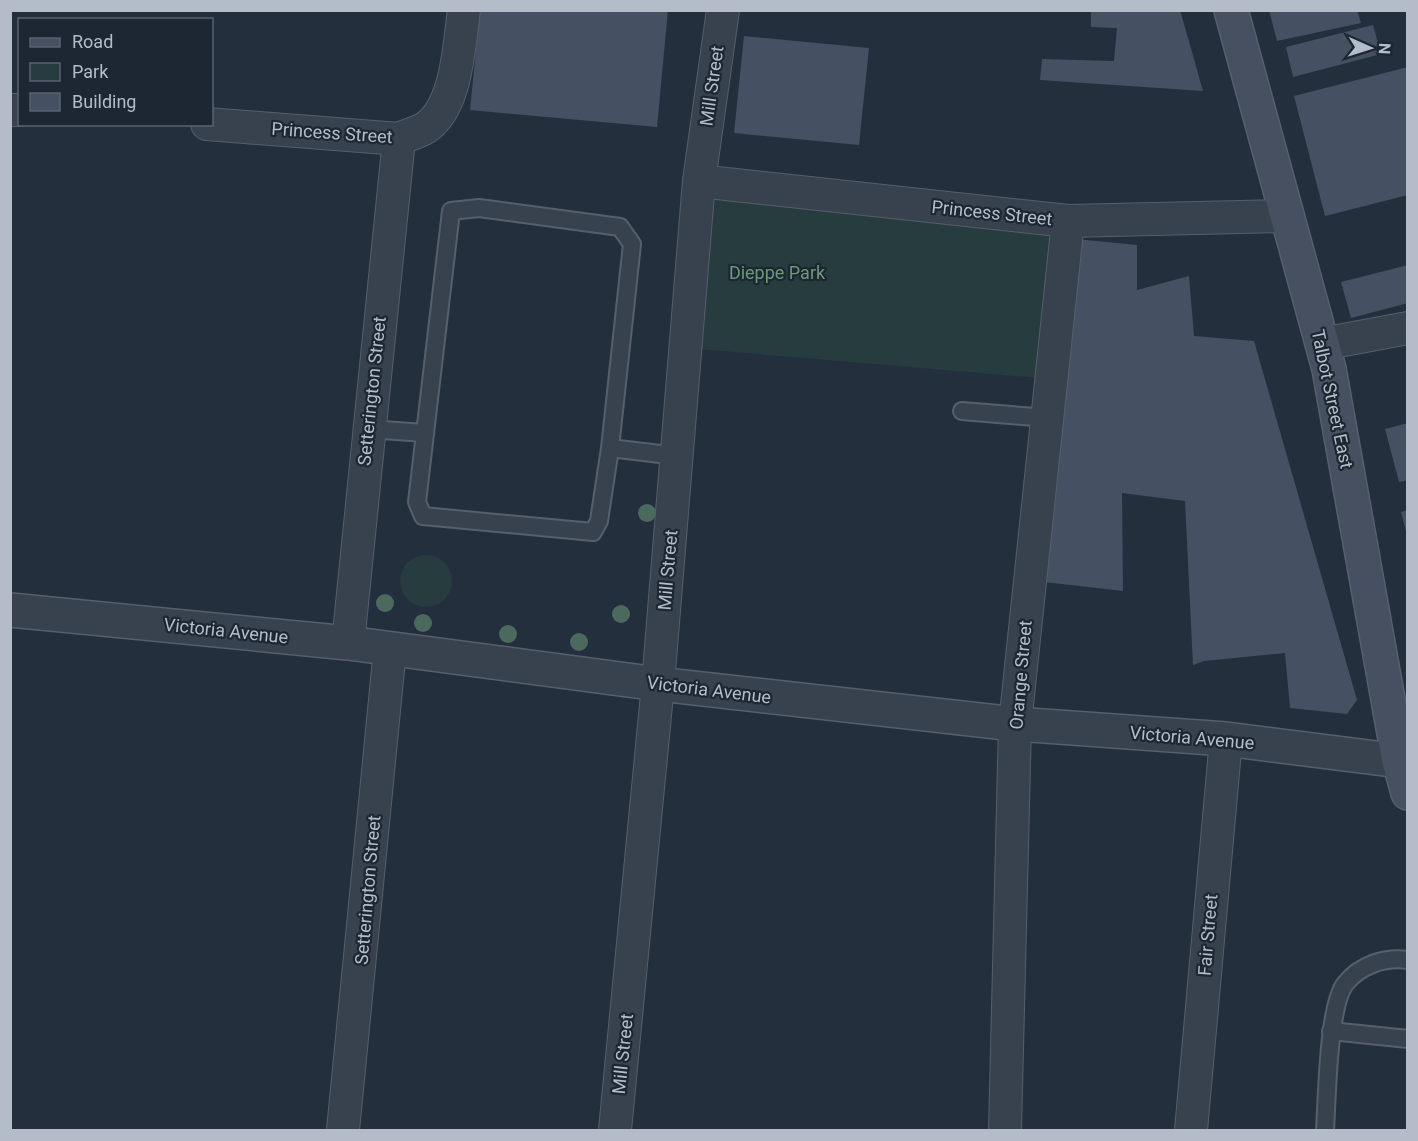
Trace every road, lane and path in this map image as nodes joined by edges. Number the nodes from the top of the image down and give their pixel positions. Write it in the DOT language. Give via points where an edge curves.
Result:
graph roads {
  1 [pos="464,10"];
  2 [pos="723,10"];
  3 [pos="1231,10"];
  4 [pos="213,124"];
  5 [pos="399,139"];
  6 [pos="699,181"];
  7 [pos="1287,216"];
  8 [pos="1068,221"];
  9 [pos="1407,328"];
  10 [pos="1322,344"];
  11 [pos="962,411"];
  12 [pos="1047,418"];
  13 [pos="368,429"];
  14 [pos="425,433"];
  15 [pos="610,448"];
  16 [pos="677,456"];
  17 [pos="10,610"];
  18 [pos="348,643"];
  19 [pos="390,649"];
  20 [pos="658,684"];
  21 [pos="1015,724"];
  22 [pos="1226,739"];
  23 [pos="1403,762"];
  24 [pos="1407,793"];
  25 [pos="1407,960"];
  26 [pos="1331,1031"];
  27 [pos="1407,1039"];
  28 [pos="343,1131"];
  29 [pos="615,1131"];
  30 [pos="1005,1131"];
  31 [pos="1191,1131"];
  32 [pos="1325,1131"];
  1 -- 5 [label="street, Princess Street" via="445,106 426,128"];
  2 -- 6 [label="street, Mill Street"];
  3 -- 7 [label="main road, Talbot Street East"];
  4 -- 5 [label="street, Princess Street"];
  5 -- 13 [label="street, Setterington Street"];
  6 -- 8 [label="street, Princess Street"];
  6 -- 16 [label="street, Mill Street"];
  7 -- 8 [label="street, Princess Street"];
  7 -- 10 [label="main road, Talbot Street East"];
  8 -- 12 [label="street, Orange Street"];
  9 -- 10 [label="street"];
  10 -- 23 [label="main road, Talbot Street East"];
  11 -- 12 [label="lane"];
  12 -- 21 [label="street, Orange Street"];
  13 -- 14 [label="lane"];
  13 -- 18 [label="street, Setterington Street"];
  14 -- 15 [label="lane" via="417,502 423,516 592,532 599,521"];
  14 -- 15 [label="lane" via="451,211 479,208 620,227 632,244"];
  15 -- 16 [label="lane"];
  16 -- 20 [label="street, Mill Street"];
  17 -- 18 [label="street, Victoria Avenue"];
  18 -- 19 [label="street, Victoria Avenue"];
  19 -- 20 [label="street, Victoria Avenue"];
  19 -- 28 [label="street, Setterington Street"];
  20 -- 21 [label="street, Victoria Avenue"];
  20 -- 29 [label="street, Mill Street"];
  21 -- 22 [label="street, Victoria Avenue"];
  21 -- 30 [label="street, Orange Street"];
  22 -- 23 [label="street, Victoria Avenue"];
  22 -- 31 [label="street, Fair Street"];
  23 -- 24 [label="main road, Talbot Street East"];
  25 -- 26 [label="lane" via="1368,964 1344,985"];
  26 -- 27 [label="lane"];
  26 -- 32 [label="lane"];
}
